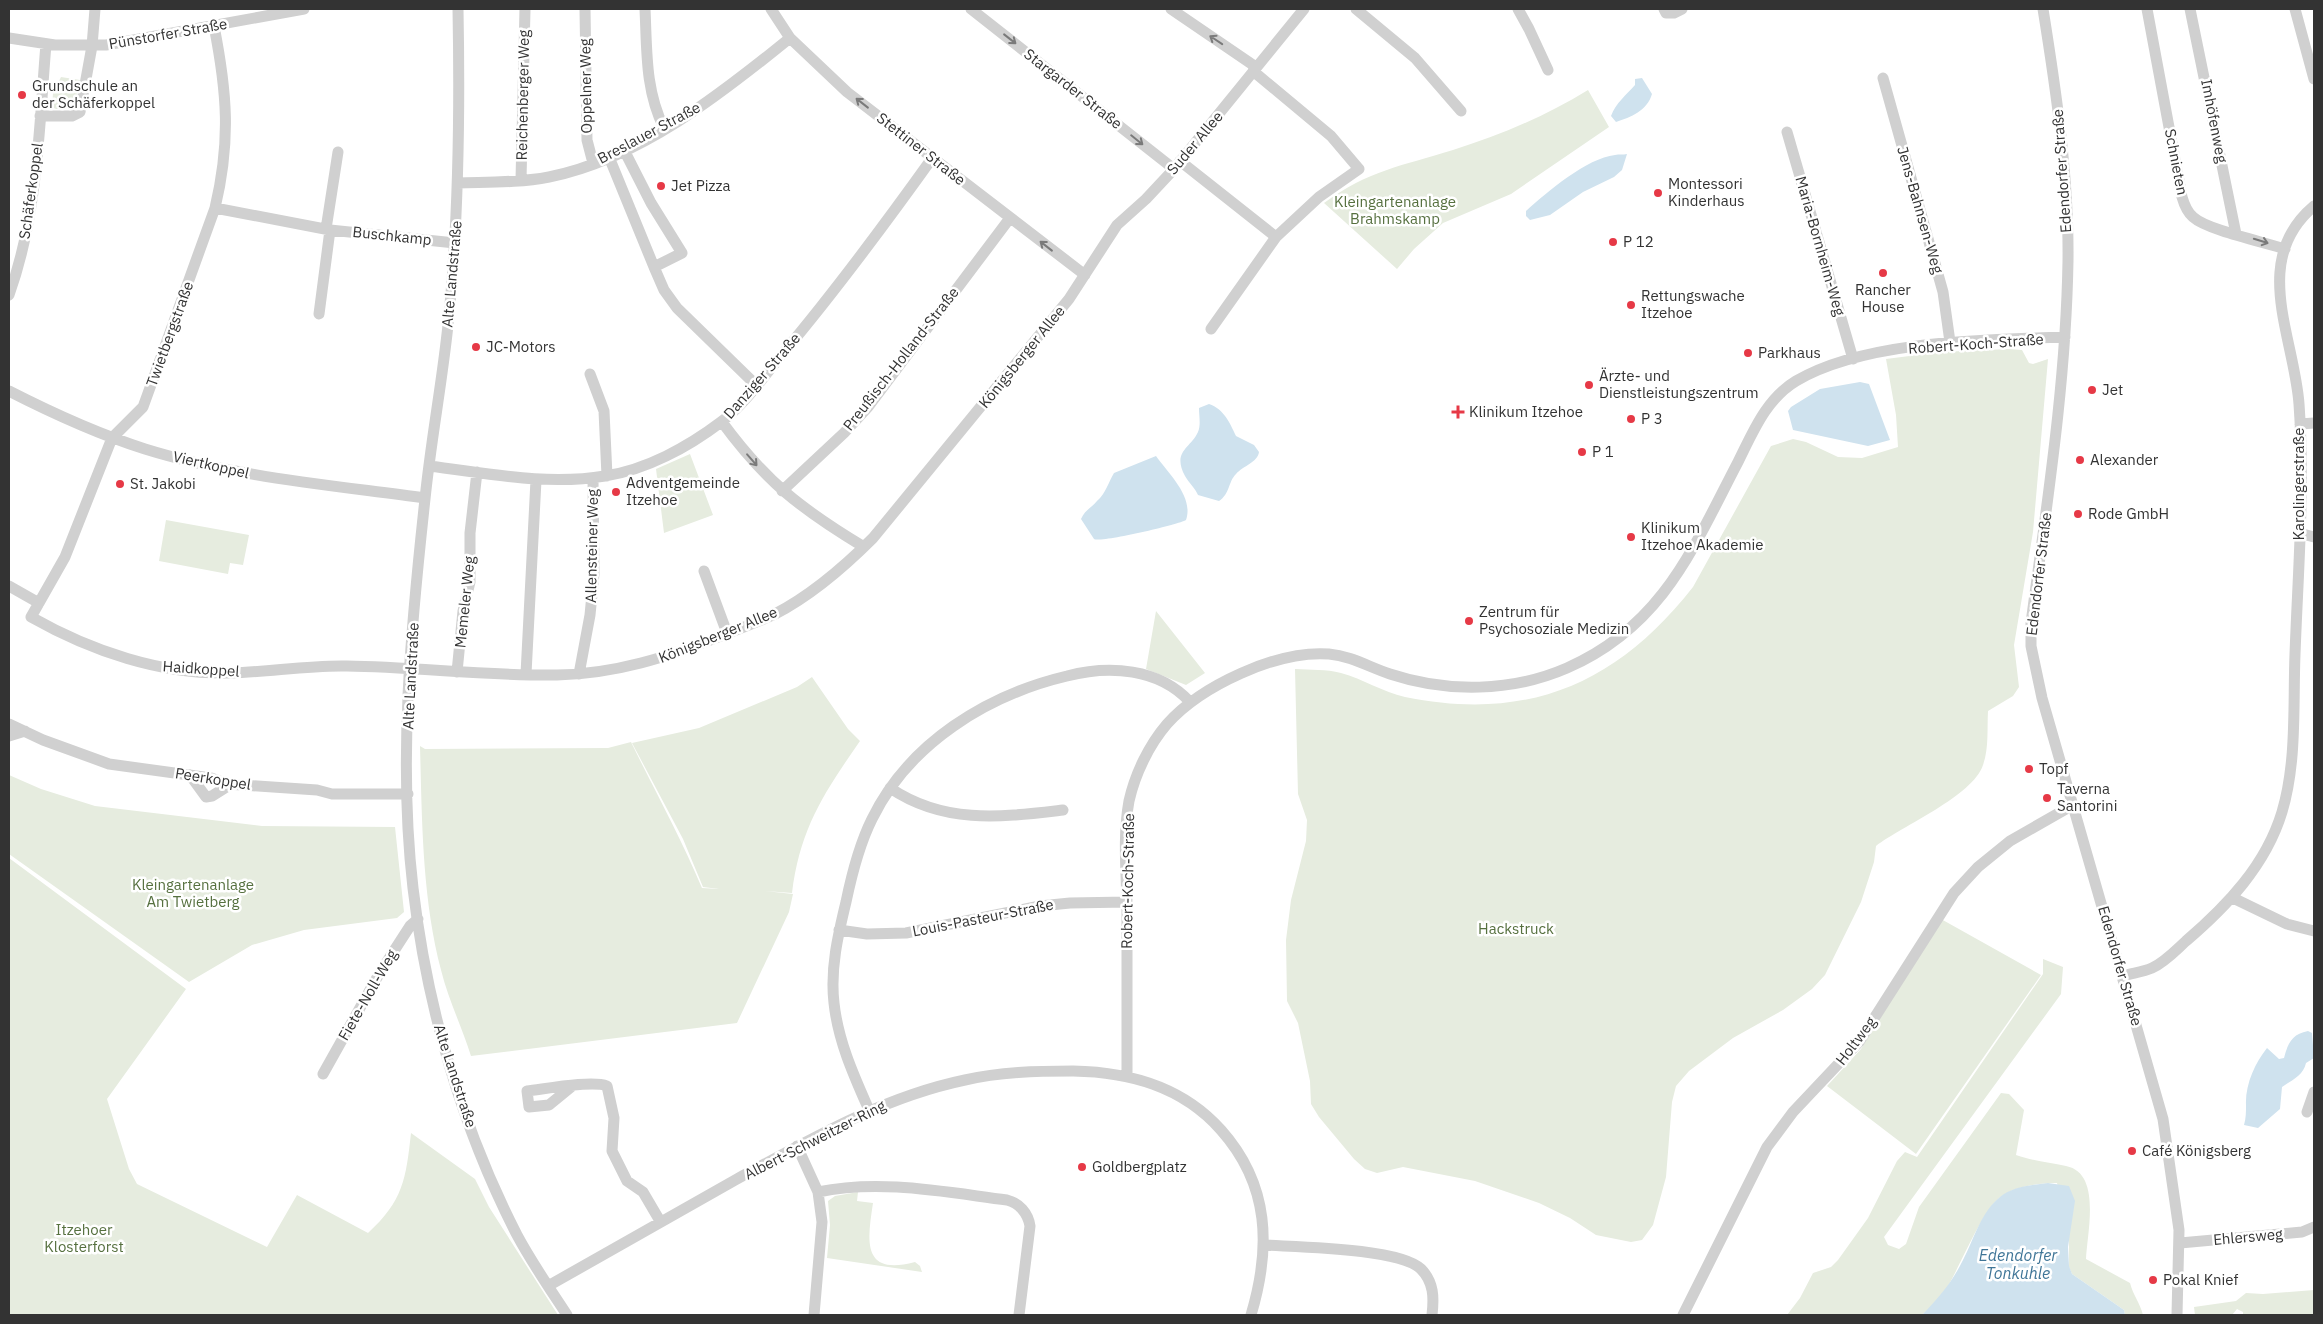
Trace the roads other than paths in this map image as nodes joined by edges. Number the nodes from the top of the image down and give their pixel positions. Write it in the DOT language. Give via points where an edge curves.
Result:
graph roads {
  1 [pos="95,9"];
  2 [pos="304,9"];
  3 [pos="458,9"];
  4 [pos="525,9"];
  5 [pos="585,9"];
  6 [pos="646,9"];
  7 [pos="770,9"];
  8 [pos="972,9"];
  9 [pos="1171,9"];
  10 [pos="1304,9"];
  11 [pos="1356,9"];
  12 [pos="1518,9"];
  13 [pos="1664,9"];
  14 [pos="1682,9"];
  15 [pos="2043,9"];
  16 [pos="2148,9"];
  17 [pos="2190,9"];
  18 [pos="2295,9"];
  19 [pos="268,12"];
  20 [pos="214,26"];
  21 [pos="9,38"];
  22 [pos="790,38"];
  23 [pos="46,44"];
  24 [pos="92,46"];
  25 [pos="1254,69"];
  26 [pos="1548,70"];
  27 [pos="2314,74"];
  28 [pos="1883,78"];
  29 [pos="1461,111"];
  30 [pos="40,116"];
  31 [pos="664,128"];
  32 [pos="1787,132"];
  33 [pos="624,150"];
  34 [pos="338,152"];
  35 [pos="609,156"];
  36 [pos="933,157"];
  37 [pos="593,163"];
  38 [pos="1177,165"];
  39 [pos="521,180"];
  40 [pos="458,183"];
  41 [pos="2314,206"];
  42 [pos="215,208"];
  43 [pos="1010,218"];
  44 [pos="328,230"];
  45 [pos="2236,234"];
  46 [pos="1276,237"];
  47 [pos="455,243"];
  48 [pos="2285,249"];
  49 [pos="654,267"];
  50 [pos="1085,275"];
  51 [pos="9,295"];
  52 [pos="319,314"];
  53 [pos="1211,329"];
  54 [pos="2065,337"];
  55 [pos="1950,342"];
  56 [pos="1853,359"];
  57 [pos="590,374"];
  58 [pos="756,385"];
  59 [pos="9,391"];
  60 [pos="722,422"];
  61 [pos="2314,423"];
  62 [pos="2300,424"];
  63 [pos="112,438"];
  64 [pos="429,466"];
  65 [pos="478,472"];
  66 [pos="607,476"];
  67 [pos="593,478"];
  68 [pos="536,480"];
  69 [pos="782,491"];
  70 [pos="425,498"];
  71 [pos="2299,533"];
  72 [pos="2314,537"];
  73 [pos="864,547"];
  74 [pos="704,571"];
  75 [pos="9,586"];
  76 [pos="39,602"];
  77 [pos="31,617"];
  78 [pos="727,633"];
  79 [pos="411,668"];
  80 [pos="457,672"];
  81 [pos="526,674"];
  82 [pos="579,674"];
  83 [pos="1190,702"];
  84 [pos="9,724"];
  85 [pos="25,731"];
  86 [pos="9,736"];
  87 [pos="190,775"];
  88 [pos="231,784"];
  89 [pos="890,788"];
  90 [pos="408,794"];
  91 [pos="2074,805"];
  92 [pos="1063,810"];
  93 [pos="2233,898"];
  94 [pos="1127,902"];
  95 [pos="418,919"];
  96 [pos="839,930"];
  97 [pos="2314,931"];
  98 [pos="2123,976"];
  99 [pos="323,1074"];
  100 [pos="1127,1076"];
  101 [pos="570,1087"];
  102 [pos="2314,1092"];
  103 [pos="869,1110"];
  104 [pos="2307,1112"];
  105 [pos="797,1146"];
  106 [pos="818,1192"];
  107 [pos="660,1221"];
  108 [pos="2314,1226"];
  109 [pos="2180,1243"];
  110 [pos="1265,1245"];
  111 [pos="548,1286"];
  112 [pos="567,1315"];
  113 [pos="814,1315"];
  114 [pos="1020,1315"];
  115 [pos="1251,1315"];
  116 [pos="1432,1315"];
  117 [pos="1683,1315"];
  118 [pos="2177,1315"];
  1 -- 24 [label="street"];
  2 -- 19 [label="street, Pünstorfer Straße"];
  3 -- 40 [label="street, Alte Landstraße"];
  4 -- 39 [label="street, Reichenberger Weg"];
  5 -- 37 [label="street, Oppelner Weg" via="587,140"];
  6 -- 31 [label="street" via="649,83 654,106"];
  7 -- 22 [label="street, Stettiner Straße"];
  8 -- 38 [label="street, Stargarder Straße, one-way"];
  25 -- 9 [label="street, one-way"];
  10 -- 25 [label="street, Suder Allee"];
  11 -- 29 [label="street" via="1416,58"];
  12 -- 26 [label="street"];
  13 -- 14 [label="street" via="1672,14"];
  15 -- 54 [label="street, Edendorfer Straße" via="2062,148 2068,257"];
  16 -- 45 [label="street, Schnieten" via="2184,203 2198,221"];
  17 -- 45 [label="street, Imhöfenweg"];
  18 -- 27 [label="street"];
  19 -- 20 [label="street, Pünstorfer Straße"];
  20 -- 24 [label="street, Pünstorfer Straße"];
  20 -- 42 [label="street, Twietbergstraße" via="224,80 227,127"];
  21 -- 23 [label="street, Pünstorfer Straße"];
  22 -- 31 [label="street, Breslauer Straße" via="709,101"];
  36 -- 22 [label="street, Stettiner Straße, one-way" via="841,86"];
  23 -- 24 [label="street, Pünstorfer Straße"];
  23 -- 30 [label="street, Schäferkoppel"];
  24 -- 30 [label="street, Pünstorfer Straße" via="80,110 72,116"];
  25 -- 38 [label="street, Suder Allee"];
  25 -- 46 [label="street" via="1331,136 1359,169 1320,197"];
  28 -- 55 [label="street, Jens-Bahnsen-Weg" via="1943,292"];
  30 -- 51 [label="street, Schäferkoppel" via="31,208 22,254"];
  31 -- 33 [label="street, Breslauer Straße"];
  32 -- 56 [label="street, Maria-Bornheim-Weg"];
  33 -- 35 [label="street, Breslauer Straße"];
  33 -- 49 [label="street" via="651,204 682,253"];
  34 -- 44 [label="street"];
  35 -- 37 [label="street, Breslauer Straße"];
  35 -- 49 [label="street"];
  36 -- 43 [label="street, Stettiner Straße"];
  36 -- 58 [label="street, Danziger Straße" via="843,281"];
  37 -- 39 [label="street, Breslauer Straße" via="557,175"];
  38 -- 46 [label="street, Stargarder Straße"];
  38 -- 50 [label="street, Suder Allee" via="1117,225"];
  39 -- 40 [label="street, Breslauer Straße"];
  40 -- 47 [label="street, Alte Landstraße"];
  41 -- 48 [label="street, Karolingerstraße" via="2300,222"];
  42 -- 44 [label="street, Buschkamp"];
  42 -- 63 [label="street, Twietbergstraße" via="143,407"];
  50 -- 43 [label="street, Stettiner Straße, one-way"];
  43 -- 69 [label="street, Preußisch-Holland-Straße" via="868,407"];
  44 -- 47 [label="street, Buschkamp"];
  44 -- 52 [label="street"];
  45 -- 48 [label="street, Schnieten, one-way"];
  46 -- 53 [label="street"];
  47 -- 64 [label="street, Alte Landstraße"];
  48 -- 62 [label="street, Karolingerstraße" via="2279,270 2279,290 2295,374"];
  49 -- 58 [label="street" via="673,304"];
  50 -- 73 [label="street, Königsberger Allee"];
  54 -- 55 [label="street, Robert-Koch-Straße"];
  54 -- 91 [label="street, Edendorfer Straße" via="2061,398 2030,640 2042,698"];
  55 -- 56 [label="street, Robert-Koch-Straße"];
  56 -- 83 [label="street, Robert-Koch-Straße" via="1802,378 1773,400 1754,428 1690,554 1664,594 1621,636 1571,666 1526,682 1465,687 1409,680 1350,657 1304,655 1244,673"];
  57 -- 66 [label="street" via="604,411"];
  58 -- 60 [label="street, Danziger Straße"];
  59 -- 63 [label="street, Viertkoppel"];
  60 -- 66 [label="street, Danziger Straße" via="656,459"];
  60 -- 69 [label="street, one-way" via="754,463"];
  61 -- 62 [label="street"];
  62 -- 71 [label="street, Karolingerstraße"];
  63 -- 70 [label="street, Viertkoppel" via="188,461 258,475"];
  63 -- 76 [label="street, Twietbergstraße" via="68,551"];
  64 -- 65 [label="street, Danziger Straße"];
  64 -- 70 [label="street, Alte Landstraße"];
  65 -- 68 [label="street, Danziger Straße"];
  65 -- 80 [label="street, Memeler Weg" via="470,534 470,582 463,611"];
  66 -- 67 [label="street, Danziger Straße"];
  67 -- 68 [label="street, Danziger Straße"];
  67 -- 82 [label="street, Allensteiner Weg" via="594,574"];
  68 -- 81 [label="street"];
  69 -- 73 [label="street" via="816,518"];
  70 -- 79 [label="street, Alte Landstraße"];
  71 -- 72 [label="street"];
  71 -- 93 [label="street, Karolingerstraße" via="2290,774 2285,804 2277,827 2256,865"];
  73 -- 78 [label="street, Königsberger Allee" via="842,568 776,614"];
  74 -- 78 [label="street"];
  75 -- 76 [label="street"];
  76 -- 77 [label="street, Twietbergstraße"];
  77 -- 79 [label="street, Haidkoppel" via="115,655 182,670 228,674 314,666"];
  78 -- 82 [label="street, Königsberger Allee" via="649,662"];
  79 -- 80 [label="street, Königsberger Allee"];
  79 -- 90 [label="street, Alte Landstraße"];
  80 -- 81 [label="street, Königsberger Allee"];
  81 -- 82 [label="street, Königsberger Allee"];
  83 -- 89 [label="street" via="1168,684 1131,672 1092,671 1060,677 999,700 958,722 924,749"];
  83 -- 94 [label="street, Robert-Koch-Straße" via="1161,732 1134,786 1126,829"];
  84 -- 85 [label="street, Peerkoppel"];
  85 -- 86 [label="street"];
  85 -- 87 [label="street, Peerkoppel" via="104,763"];
  87 -- 88 [label="street, Peerkoppel"];
  87 -- 88 [label="street" via="206,797"];
  88 -- 90 [label="street, Peerkoppel" via="332,794"];
  89 -- 92 [label="street" via="933,808 968,816 1005,817"];
  89 -- 96 [label="street" via="871,820 859,851"];
  90 -- 95 [label="street, Alte Landstraße" via="413,888"];
  91 -- 98 [label="street, Edendorfer Straße"];
  91 -- 117 [label="street, Holtweg" via="2010,841 1978,867 1954,893 1859,1042 1793,1112 1767,1147"];
  93 -- 97 [label="street" via="2287,924"];
  93 -- 98 [label="street, Karolingerstraße" via="2157,965"];
  94 -- 96 [label="street, Louis-Pasteur-Straße" via="1040,906 906,933 867,934"];
  94 -- 100 [label="street, Robert-Koch-Straße"];
  95 -- 99 [label="street, Fiete-Noll-Weg" via="379,974"];
  95 -- 111 [label="street, Alte Landstraße" via="439,1027 458,1091 504,1207 525,1250"];
  96 -- 103 [label="street" via="834,977 836,1016 850,1066"];
  98 -- 109 [label="street, Edendorfer Straße" via="2163,1119"];
  100 -- 103 [label="street, Albert-Schweitzer-Ring" via="1088,1072 1012,1073 963,1080"];
  100 -- 110 [label="street, Albert-Schweitzer-Ring" via="1159,1086 1184,1099 1227,1137 1242,1158 1254,1186 1262,1214"];
  101 -- 107 [label="street" via="607,1086 614,1118 612,1152 627,1180 643,1192"];
  102 -- 104 [label="street"];
  103 -- 105 [label="street, Albert-Schweitzer-Ring"];
  105 -- 106 [label="street"];
  105 -- 107 [label="street, Albert-Schweitzer-Ring"];
  106 -- 113 [label="street" via="822,1229"];
  106 -- 114 [label="street" via="873,1186 1015,1203 1025,1213 1030,1226"];
  107 -- 111 [label="street, Albert-Schweitzer-Ring"];
  108 -- 109 [label="street, Ehlersweg" via="2302,1232"];
  109 -- 118 [label="street, Edendorfer Straße"];
  110 -- 115 [label="street, Albert-Schweitzer-Ring" via="1261,1279"];
  110 -- 116 [label="street" via="1370,1253 1412,1262 1426,1274 1431,1285 1434,1296"];
  111 -- 112 [label="street, Alte Landstraße"];
}
